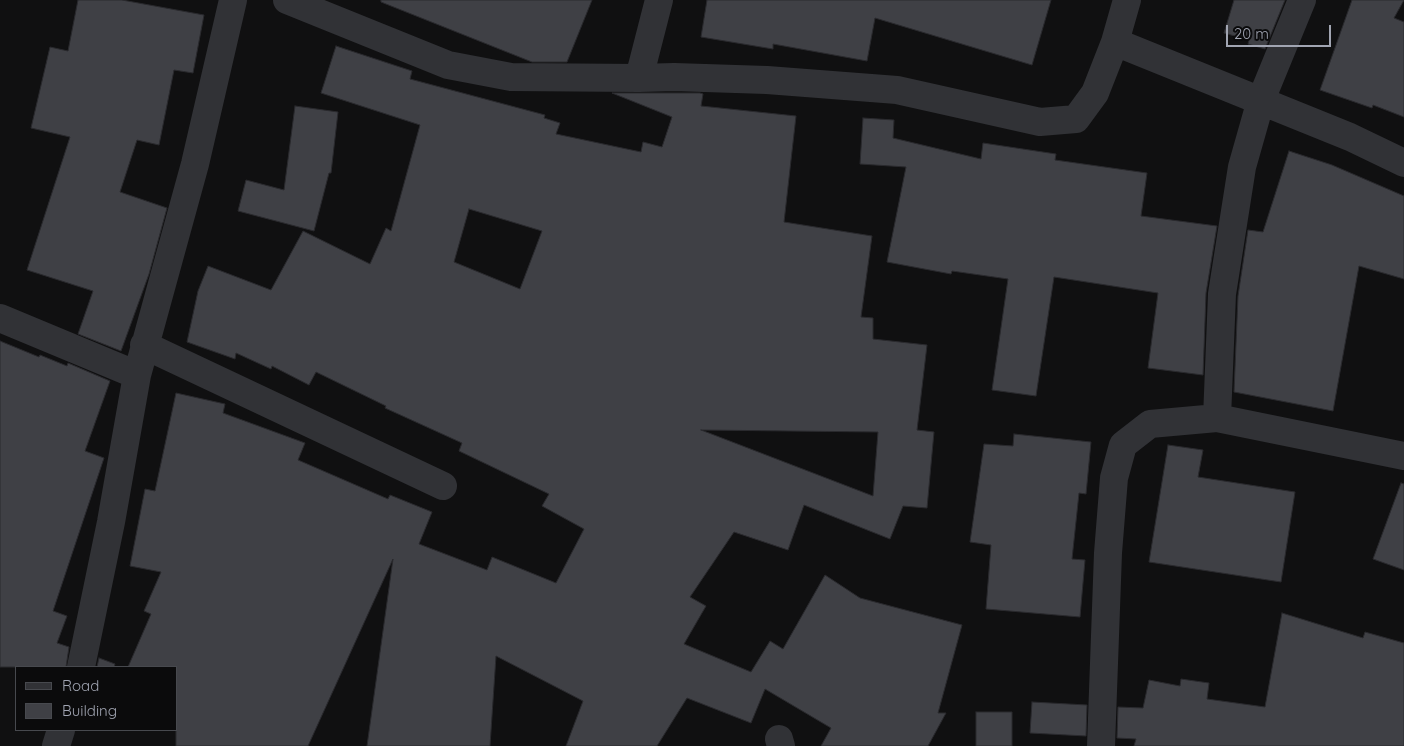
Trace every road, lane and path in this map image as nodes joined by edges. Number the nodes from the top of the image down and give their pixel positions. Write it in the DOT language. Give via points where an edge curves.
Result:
graph roads {
  1 [pos="233,0"];
  2 [pos="287,0"];
  3 [pos="659,0"];
  4 [pos="1127,0"];
  5 [pos="1302,0"];
  6 [pos="1115,42"];
  7 [pos="639,78"];
  8 [pos="1261,100"];
  9 [pos="1404,164"];
  10 [pos="0,318"];
  11 [pos="144,346"];
  12 [pos="137,375"];
  13 [pos="1216,418"];
  14 [pos="1404,456"];
  15 [pos="443,486"];
  16 [pos="81,666"];
  17 [pos="62,731"];
  18 [pos="56,746"];
  19 [pos="1101,746"];
  1 -- 11 [label="street" via="195,164"];
  2 -- 7 [label="street" via="448,65 511,77"];
  3 -- 7 [label="street"];
  4 -- 6 [label="street"];
  5 -- 8 [label="street"];
  6 -- 7 [label="street" via="1095,93 1076,119 1040,122 897,90 766,80"];
  6 -- 8 [label="street"];
  8 -- 9 [label="street" via="1350,137"];
  8 -- 13 [label="street" via="1242,166 1222,294"];
  10 -- 12 [label="street"];
  11 -- 12 [label="street"];
  11 -- 15 [label="street"];
  12 -- 16 [label="street"];
  13 -- 14 [label="street"];
  13 -- 19 [label="street" via="1150,424 1123,445 1114,478 1108,553"];
  17 -- 18 [label="street"];
}
